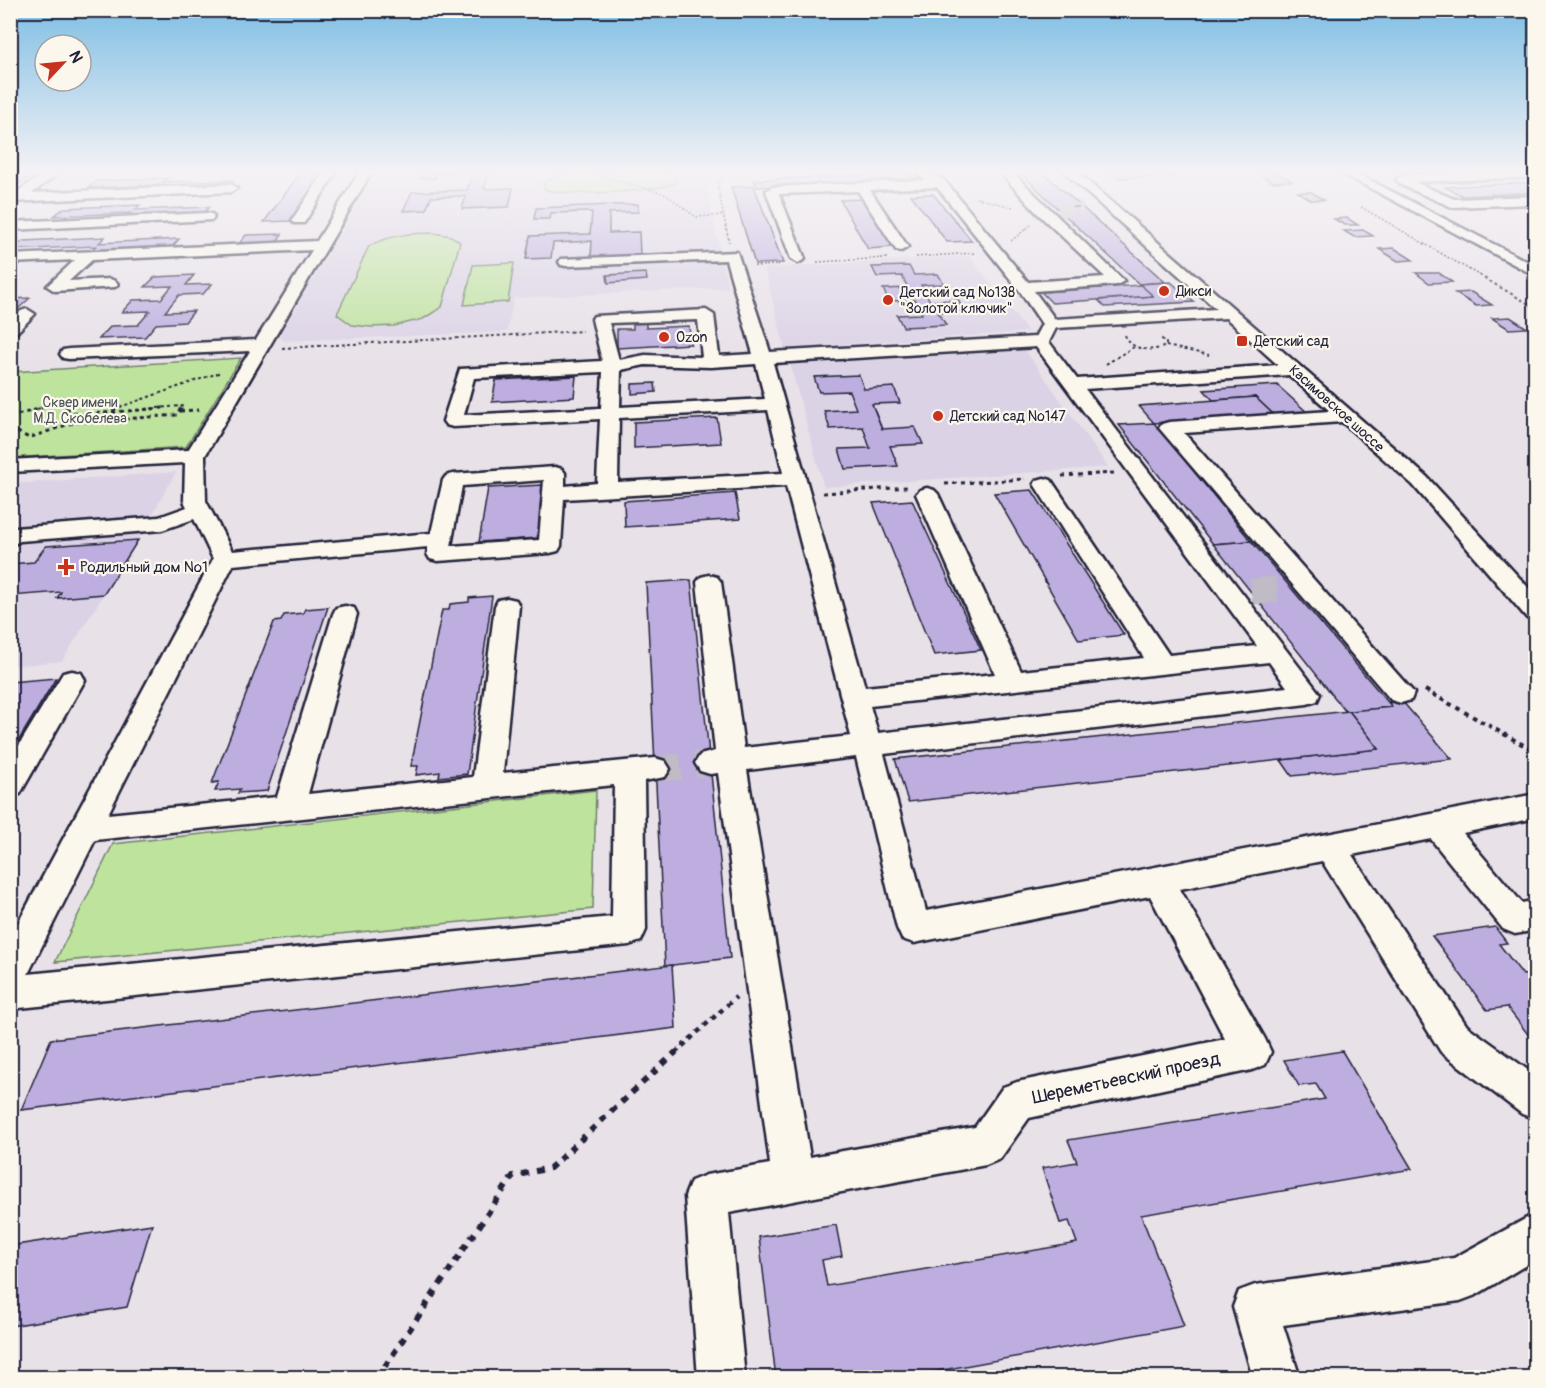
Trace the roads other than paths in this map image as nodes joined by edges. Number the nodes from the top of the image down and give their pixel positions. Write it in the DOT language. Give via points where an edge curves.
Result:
graph roads {
  1 [pos="328,236"];
  2 [pos="789,236"];
  3 [pos="894,236"];
  4 [pos="982,236"];
  5 [pos="1073,236"];
  6 [pos="1121,236"];
  7 [pos="1141,236"];
  8 [pos="1468,236"];
  9 [pos="323,244"];
  10 [pos="904,252"];
  11 [pos="90,254"];
  12 [pos="1141,254"];
  13 [pos="10,258"];
  14 [pos="566,262"];
  15 [pos="799,262"];
  16 [pos="1536,272"];
  17 [pos="1166,277"];
  18 [pos="110,284"];
  19 [pos="1024,287"];
  20 [pos="1221,313"];
  21 [pos="27,314"];
  22 [pos="1050,324"];
  23 [pos="10,330"];
  24 [pos="1041,342"];
  25 [pos="258,352"];
  26 [pos="69,354"];
  27 [pos="763,358"];
  28 [pos="711,362"];
  29 [pos="612,366"];
  30 [pos="1293,369"];
  31 [pos="1072,385"];
  32 [pos="776,404"];
  33 [pos="609,413"];
  34 [pos="1346,416"];
  35 [pos="195,456"];
  36 [pos="10,466"];
  37 [pos="1042,480"];
  38 [pos="796,487"];
  39 [pos="925,488"];
  40 [pos="607,489"];
  41 [pos="554,493"];
  42 [pos="200,510"];
  43 [pos="441,538"];
  44 [pos="10,539"];
  45 [pos="225,559"];
  46 [pos="709,582"];
  47 [pos="507,606"];
  48 [pos="1536,612"];
  49 [pos="345,614"];
  50 [pos="1275,653"];
  51 [pos="1162,665"];
  52 [pos="72,680"];
  53 [pos="1012,681"];
  54 [pos="1401,693"];
  55 [pos="854,698"];
  56 [pos="867,744"];
  57 [pos="721,762"];
  58 [pos="10,786"];
  59 [pos="487,787"];
  60 [pos="289,807"];
  61 [pos="1536,807"];
  62 [pos="1438,825"];
  63 [pos="85,829"];
  64 [pos="1329,846"];
  65 [pos="1158,880"];
  66 [pos="1536,915"];
  67 [pos="10,974"];
  68 [pos="10,992"];
  69 [pos="1536,1100"];
  70 [pos="793,1180"];
  71 [pos="1536,1234"];
  72 [pos="722,1377"];
  73 [pos="1277,1377"];
  1 -- 9 [label="street"];
  2 -- 15 [label="street"];
  3 -- 10 [label="street"];
  4 -- 19 [label="street"];
  5 -- 19 [label="street" via="1117,281"];
  6 -- 12 [label="street"];
  7 -- 20 [label="street, Касимовское шоссе"];
  8 -- 16 [label="street"];
  9 -- 11 [label="street"];
  9 -- 25 [label="street"];
  11 -- 13 [label="street"];
  11 -- 18 [label="street" via="55,286"];
  14 -- 27 [label="street" via="734,261"];
  17 -- 20 [label="street"];
  19 -- 22 [label="street"];
  20 -- 22 [label="street"];
  20 -- 30 [label="street, Касимовское шоссе"];
  21 -- 23 [label="street"];
  22 -- 24 [label="street"];
  24 -- 27 [label="street"];
  24 -- 31 [label="street"];
  25 -- 26 [label="street"];
  25 -- 35 [label="street"];
  27 -- 28 [label="street"];
  27 -- 32 [label="street"];
  28 -- 29 [label="street" via="645,360"];
  28 -- 29 [label="street" via="706,315 600,319"];
  29 -- 33 [label="street"];
  29 -- 33 [label="street" via="466,373 453,421"];
  30 -- 31 [label="street"];
  30 -- 34 [label="street, Касимовское шоссе"];
  31 -- 50 [label="street" via="1135,471 1240,593"];
  32 -- 33 [label="street"];
  32 -- 38 [label="street"];
  33 -- 40 [label="street"];
  34 -- 48 [label="street, Касимовское шоссе" via="1420,481"];
  34 -- 54 [label="street" via="1169,428 1299,587"];
  35 -- 36 [label="street"];
  35 -- 42 [label="street" via="195,501"];
  37 -- 51 [label="street"];
  38 -- 40 [label="street"];
  38 -- 55 [label="street"];
  39 -- 53 [label="street"];
  40 -- 41 [label="street"];
  41 -- 43 [label="street" via="555,473 453,480"];
  41 -- 43 [label="street" via="550,546 438,554"];
  42 -- 44 [label="street" via="162,523 14,535"];
  42 -- 45 [label="street"];
  43 -- 45 [label="street"];
  45 -- 63 [label="street"];
  46 -- 57 [label="street"];
  47 -- 59 [label="street"];
  49 -- 60 [label="street"];
  50 -- 51 [label="street"];
  50 -- 56 [label="street" via="1307,694"];
  51 -- 53 [label="street"];
  52 -- 58 [label="street"];
  53 -- 55 [label="street"];
  55 -- 56 [label="street"];
  56 -- 57 [label="street"];
  56 -- 65 [label="street" via="914,928"];
  57 -- 70 [label="street" via="763,972"];
  59 -- 60 [label="street"];
  59 -- 68 [label="street" via="642,770 629,930"];
  60 -- 63 [label="street"];
  61 -- 62 [label="street"];
  62 -- 64 [label="street"];
  62 -- 66 [label="street" via="1515,919"];
  63 -- 67 [label="street"];
  64 -- 65 [label="street"];
  64 -- 69 [label="street" via="1454,1039"];
  65 -- 70 [label="street, Шереметьевский проезд" via="1252,1052 1017,1101 986,1144"];
  70 -- 72 [label="street" via="706,1196"];
  71 -- 73 [label="street" via="1460,1279 1255,1307"];
}
